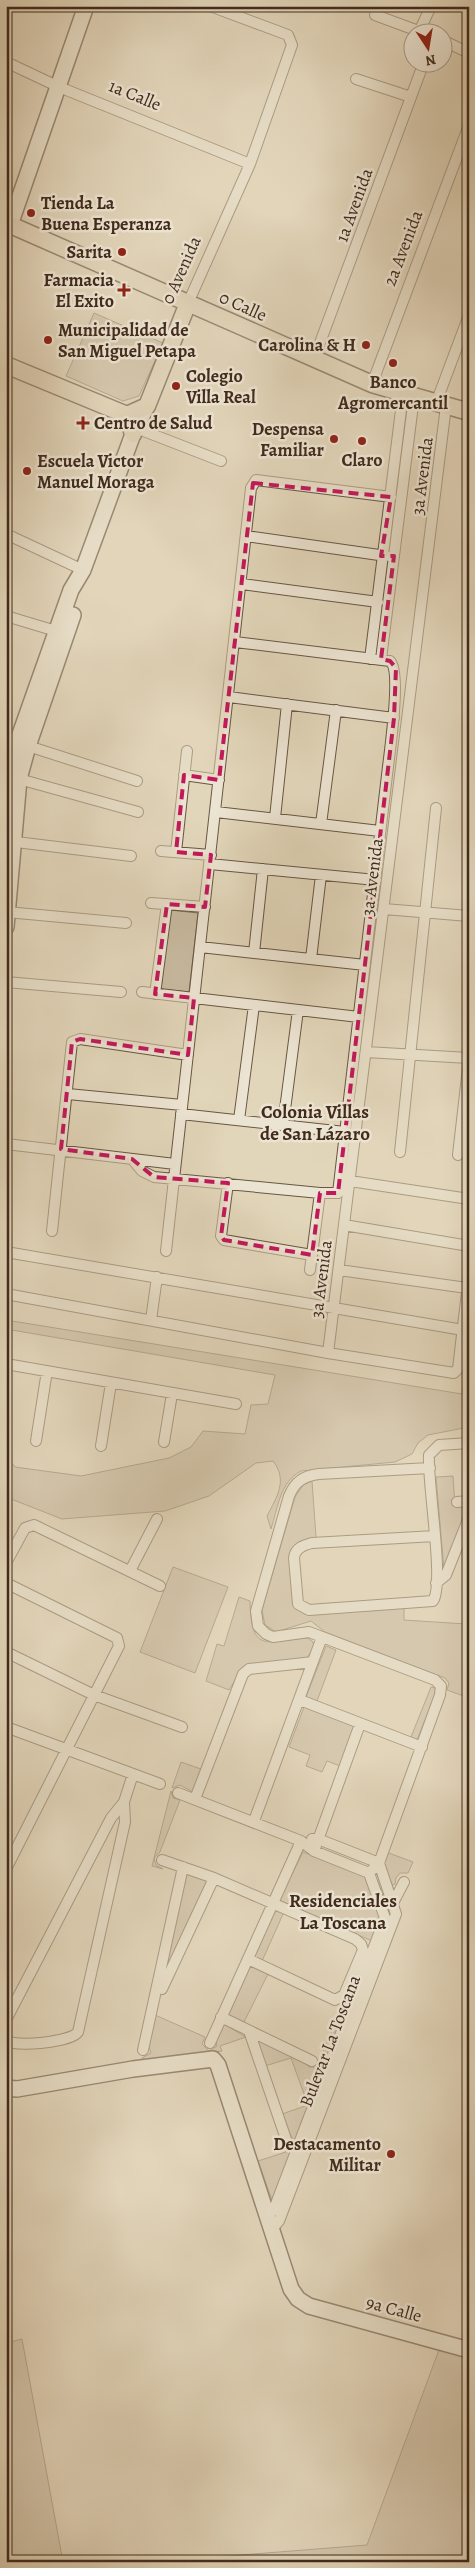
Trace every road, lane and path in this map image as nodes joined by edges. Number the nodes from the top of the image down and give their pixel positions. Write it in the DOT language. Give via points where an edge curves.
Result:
graph roads {
  1 [pos="86,6"];
  2 [pos="210,6"];
  3 [pos="431,6"];
  4 [pos="375,15"];
  5 [pos="424,22"];
  6 [pos="402,25"];
  7 [pos="452,45"];
  8 [pos="469,53"];
  9 [pos="6,62"];
  10 [pos="420,72"];
  11 [pos="356,79"];
  12 [pos="60,87"];
  13 [pos="411,97"];
  14 [pos="469,125"];
  15 [pos="250,164"];
  16 [pos="8,224"];
  17 [pos="188,303"];
  18 [pos="469,315"];
  19 [pos="314,359"];
  20 [pos="7,369"];
  21 [pos="372,384"];
  22 [pos="408,395"];
  23 [pos="441,404"];
  24 [pos="469,412"];
  25 [pos="132,425"];
  26 [pos="221,461"];
  27 [pos="391,496"];
  28 [pos="6,534"];
  29 [pos="246,536"];
  30 [pos="381,556"];
  31 [pos="394,556"];
  32 [pos="82,570"];
  33 [pos="242,584"];
  34 [pos="378,602"];
  35 [pos="6,616"];
  36 [pos="56,631"];
  37 [pos="235,642"];
  38 [pos="370,659"];
  39 [pos="381,660"];
  40 [pos="229,697"];
  41 [pos="287,704"];
  42 [pos="336,710"];
  43 [pos="394,718"];
  44 [pos="28,746"];
  45 [pos="187,751"];
  46 [pos="184,775"];
  47 [pos="220,780"];
  48 [pos="13,781"];
  49 [pos="137,781"];
  50 [pos="436,808"];
  51 [pos="138,812"];
  52 [pos="216,812"];
  53 [pos="275,818"];
  54 [pos="321,824"];
  55 [pos="380,831"];
  56 [pos="9,841"];
  57 [pos="161,851"];
  58 [pos="176,852"];
  59 [pos="131,856"];
  60 [pos="210,860"];
  61 [pos="263,869"];
  62 [pos="321,875"];
  63 [pos="376,880"];
  64 [pos="151,903"];
  65 [pos="167,904"];
  66 [pos="205,906"];
  67 [pos="384,909"];
  68 [pos="425,913"];
  69 [pos="469,916"];
  70 [pos="7,920"];
  71 [pos="126,923"];
  72 [pos="200,947"];
  73 [pos="254,953"];
  74 [pos="311,959"];
  75 [pos="365,965"];
  76 [pos="6,982"];
  77 [pos="121,992"];
  78 [pos="142,992"];
  79 [pos="155,994"];
  80 [pos="194,998"];
  81 [pos="254,1005"];
  82 [pos="298,1010"];
  83 [pos="359,1017"];
  84 [pos="366,1052"];
  85 [pos="410,1054"];
  86 [pos="188,1055"];
  87 [pos="469,1059"];
  88 [pos="68,1094"];
  89 [pos="182,1110"];
  90 [pos="239,1120"];
  91 [pos="283,1125"];
  92 [pos="345,1132"];
  93 [pos="6,1144"];
  94 [pos="61,1149"];
  95 [pos="400,1152"];
  96 [pos="458,1155"];
  97 [pos="132,1159"];
  98 [pos="175,1164"];
  99 [pos="174,1178"];
  100 [pos="350,1180"];
  101 [pos="228,1183"];
  102 [pos="320,1193"];
  103 [pos="469,1199"];
  104 [pos="344,1225"];
  105 [pos="52,1231"];
  106 [pos="469,1246"];
  107 [pos="166,1251"];
  108 [pos="6,1252"];
  109 [pos="312,1255"];
  110 [pos="310,1270"];
  111 [pos="339,1270"];
  112 [pos="469,1274"];
  113 [pos="157,1277"];
  114 [pos="467,1288"];
  115 [pos="6,1294"];
  116 [pos="334,1308"];
  117 [pos="151,1320"];
  118 [pos="463,1330"];
  119 [pos="328,1353"];
  120 [pos="6,1364"];
  121 [pos="46,1371"];
  122 [pos="111,1383"];
  123 [pos="172,1394"];
  124 [pos="236,1404"];
  125 [pos="36,1441"];
  126 [pos="164,1442"];
  127 [pos="469,1443"];
  128 [pos="101,1446"];
  129 [pos="430,1468"];
  130 [pos="469,1501"];
  131 [pos="457,1502"];
  132 [pos="469,1517"];
  133 [pos="156,1518"];
  134 [pos="435,1536"];
  135 [pos="6,1562"];
  136 [pos="130,1571"];
  137 [pos="6,1583"];
  138 [pos="436,1583"];
  139 [pos="160,1586"];
  140 [pos="322,1637"];
  141 [pos="6,1652"];
  142 [pos="313,1662"];
  143 [pos="94,1696"];
  144 [pos="300,1700"];
  145 [pos="360,1724"];
  146 [pos="6,1727"];
  147 [pos="182,1727"];
  148 [pos="422,1747"];
  149 [pos="66,1750"];
  150 [pos="133,1774"];
  151 [pos="160,1784"];
  152 [pos="178,1792"];
  153 [pos="195,1799"];
  154 [pos="124,1802"];
  155 [pos="254,1821"];
  156 [pos="318,1839"];
  157 [pos="301,1840"];
  158 [pos="314,1851"];
  159 [pos="162,1860"];
  160 [pos="379,1863"];
  161 [pos="183,1867"];
  162 [pos="6,1869"];
  163 [pos="369,1873"];
  164 [pos="214,1878"];
  165 [pos="404,1882"];
  166 [pos="273,1902"];
  167 [pos="393,1903"];
  168 [pos="381,1907"];
  169 [pos="248,1959"];
  170 [pos="154,2006"];
  171 [pos="221,2018"];
  172 [pos="6,2020"];
  173 [pos="248,2031"];
  174 [pos="6,2040"];
  175 [pos="210,2043"];
  176 [pos="143,2050"];
  177 [pos="312,2060"];
  178 [pos="6,2088"];
  179 [pos="286,2139"];
  180 [pos="270,2223"];
  181 [pos="469,2350"];
  1 -- 12 [label="main road"];
  2 -- 15 [label="street, 0 Avenida" via="288,35 292,42"];
  3 -- 5 [label="street"];
  4 -- 6 [label="street"];
  7 -- 8 [label="street"];
  9 -- 12 [label="street, 1a Calle"];
  10 -- 13 [label="street, 1a Avenida"];
  11 -- 13 [label="street"];
  12 -- 15 [label="street, 1a Calle"];
  12 -- 16 [label="main road"];
  13 -- 19 [label="street, 1a Avenida"];
  14 -- 21 [label="street, 2a Avenida"];
  15 -- 17 [label="street, 0 Avenida"];
  16 -- 17 [label="main road, 0 Calle"];
  17 -- 19 [label="main road, 0 Calle"];
  17 -- 25 [label="main road, 0 Avenida" via="147,406"];
  18 -- 23 [label="street, 3a Avenida"];
  19 -- 21 [label="main road, 0 Calle"];
  20 -- 25 [label="main road"];
  21 -- 22 [label="main road, 0 Calle"];
  22 -- 23 [label="main road, 0 Calle"];
  22 -- 27 [label="street"];
  22 -- 31 [label="street"];
  23 -- 24 [label="main road, 0 Calle"];
  23 -- 67 [label="street, 3a Avenida"];
  25 -- 26 [label="street"];
  25 -- 32 [label="main road"];
  27 -- 29 [label="street" via="256,480 251,488"];
  27 -- 30 [label="street"];
  28 -- 32 [label="street"];
  29 -- 30 [label="street"];
  29 -- 33 [label="street"];
  30 -- 31 [label="street"];
  30 -- 34 [label="street"];
  31 -- 39 [label="street"];
  32 -- 36 [label="main road"];
  32 -- 44 [label="main road" via="80,594"];
  33 -- 34 [label="street"];
  33 -- 37 [label="street"];
  34 -- 38 [label="street"];
  35 -- 36 [label="street"];
  36 -- 48 [label="main road" via="12,757"];
  37 -- 38 [label="street"];
  37 -- 40 [label="street"];
  38 -- 39 [label="street"];
  39 -- 43 [label="street" via="390,661 396,668"];
  40 -- 41 [label="street"];
  40 -- 47 [label="street"];
  41 -- 42 [label="street"];
  41 -- 53 [label="street"];
  42 -- 43 [label="street"];
  42 -- 54 [label="street"];
  43 -- 55 [label="street"];
  44 -- 48 [label="main road"];
  44 -- 49 [label="street"];
  45 -- 46 [label="street"];
  46 -- 47 [label="street"];
  46 -- 58 [label="street"];
  47 -- 52 [label="street"];
  48 -- 51 [label="street"];
  48 -- 56 [label="main road"];
  50 -- 68 [label="street"];
  52 -- 53 [label="street"];
  52 -- 60 [label="street"];
  53 -- 54 [label="street"];
  54 -- 55 [label="street"];
  55 -- 63 [label="street"];
  56 -- 59 [label="street"];
  56 -- 70 [label="main road"];
  57 -- 58 [label="street"];
  58 -- 60 [label="street"];
  60 -- 61 [label="street"];
  60 -- 66 [label="street"];
  61 -- 62 [label="street"];
  61 -- 73 [label="street"];
  62 -- 63 [label="street"];
  62 -- 74 [label="street"];
  63 -- 75 [label="street"];
  64 -- 65 [label="street"];
  65 -- 66 [label="street"];
  65 -- 79 [label="street"];
  66 -- 72 [label="street"];
  67 -- 68 [label="street"];
  67 -- 84 [label="street, 3a Avenida"];
  68 -- 69 [label="street"];
  68 -- 85 [label="street"];
  70 -- 71 [label="street"];
  72 -- 73 [label="street"];
  72 -- 80 [label="street"];
  73 -- 74 [label="street"];
  74 -- 75 [label="street"];
  75 -- 83 [label="street"];
  76 -- 77 [label="street"];
  78 -- 79 [label="street"];
  79 -- 80 [label="street"];
  80 -- 81 [label="street"];
  80 -- 86 [label="street"];
  81 -- 82 [label="street"];
  81 -- 90 [label="street"];
  82 -- 83 [label="street"];
  82 -- 91 [label="street"];
  83 -- 92 [label="street"];
  84 -- 85 [label="street"];
  84 -- 100 [label="street, 3a Avenida"];
  85 -- 87 [label="street"];
  85 -- 95 [label="street"];
  86 -- 88 [label="street" via="75,1040 72,1042"];
  86 -- 89 [label="street"];
  87 -- 96 [label="street"];
  88 -- 89 [label="street"];
  88 -- 94 [label="street"];
  89 -- 90 [label="street"];
  89 -- 98 [label="street"];
  90 -- 91 [label="street"];
  91 -- 92 [label="street"];
  92 -- 102 [label="street" via="338,1193"];
  93 -- 94 [label="street"];
  94 -- 97 [label="street"];
  94 -- 105 [label="street"];
  97 -- 98 [label="street"];
  97 -- 99 [label="street" via="142,1171 154,1177"];
  98 -- 99 [label="street"];
  99 -- 101 [label="street"];
  99 -- 107 [label="street"];
  100 -- 103 [label="street"];
  100 -- 104 [label="street, 3a Avenida"];
  101 -- 102 [label="street"];
  101 -- 109 [label="street" via="221,1236 224,1240"];
  102 -- 109 [label="street"];
  104 -- 106 [label="street"];
  104 -- 111 [label="street, 3a Avenida"];
  108 -- 113 [label="street"];
  109 -- 110 [label="street"];
  111 -- 114 [label="street"];
  111 -- 116 [label="street, 3a Avenida"];
  112 -- 114 [label="street"];
  113 -- 116 [label="street"];
  113 -- 117 [label="street"];
  114 -- 118 [label="street"];
  115 -- 117 [label="street"];
  116 -- 118 [label="street"];
  116 -- 119 [label="street, 3a Avenida"];
  117 -- 119 [label="street"];
  118 -- 119 [label="street" via="458,1369 454,1373"];
  120 -- 121 [label="street"];
  121 -- 122 [label="street"];
  121 -- 125 [label="street"];
  122 -- 123 [label="street"];
  122 -- 128 [label="street"];
  123 -- 124 [label="street"];
  123 -- 126 [label="street"];
  127 -- 129 [label="street" via="436,1447 429,1455"];
  129 -- 134 [label="street"];
  129 -- 140 [label="street" via="310,1476 294,1486 259,1598 256,1618 260,1629 273,1637 307,1632"];
  130 -- 131 [label="street"];
  132 -- 138 [label="street" via="446,1575"];
  133 -- 136 [label="street"];
  134 -- 138 [label="street"];
  134 -- 138 [label="street" via="312,1543 298,1549 294,1558 297,1601 306,1609 433,1601"];
  135 -- 136 [label="street" via="25,1528 34,1525"];
  136 -- 139 [label="street"];
  137 -- 143 [label="street" via="116,1638 119,1649"];
  140 -- 142 [label="street"];
  140 -- 148 [label="street" via="439,1683 441,1694"];
  141 -- 143 [label="street"];
  142 -- 144 [label="street"];
  142 -- 153 [label="street" via="244,1673"];
  143 -- 147 [label="street"];
  143 -- 149 [label="street"];
  144 -- 145 [label="street"];
  144 -- 155 [label="street"];
  145 -- 148 [label="street"];
  145 -- 156 [label="street"];
  146 -- 149 [label="street"];
  148 -- 160 [label="street"];
  149 -- 150 [label="street"];
  149 -- 162 [label="street"];
  150 -- 151 [label="street"];
  150 -- 154 [label="street"];
  152 -- 153 [label="street"];
  153 -- 155 [label="street"];
  154 -- 172 [label="street" via="111,1818"];
  154 -- 174 [label="street" via="125,1822 78,2032 69,2039 20,2044"];
  155 -- 157 [label="street"];
  156 -- 157 [label="street"];
  156 -- 158 [label="street"];
  156 -- 160 [label="street"];
  157 -- 158 [label="street"];
  157 -- 166 [label="street"];
  158 -- 163 [label="street"];
  159 -- 161 [label="street"];
  160 -- 163 [label="street"];
  160 -- 167 [label="street, Bulevar La Toscana"];
  161 -- 164 [label="street"];
  161 -- 170 [label="street"];
  163 -- 168 [label="street, Bulevar La Toscana"];
  164 -- 166 [label="street"];
  164 -- 170 [label="street"];
  165 -- 167 [label="street"];
  166 -- 169 [label="street"];
  166 -- 169 [label="street" via="361,1944 362,1953 344,1995 339,2000 331,1999"];
  167 -- 168 [label="street"];
  167 -- 180 [label="street, Bulevar La Toscana" via="396,1914 279,2220"];
  168 -- 180 [label="street, Bulevar La Toscana" via="385,1918"];
  169 -- 171 [label="street"];
  170 -- 176 [label="street"];
  171 -- 173 [label="street"];
  171 -- 175 [label="street"];
  173 -- 177 [label="street"];
  173 -- 179 [label="street"];
  178 -- 180 [label="main road" via="17,2089 213,2059 218,2065"];
  180 -- 181 [label="main road, 9a Calle" via="291,2288 298,2299 309,2306"];
}
